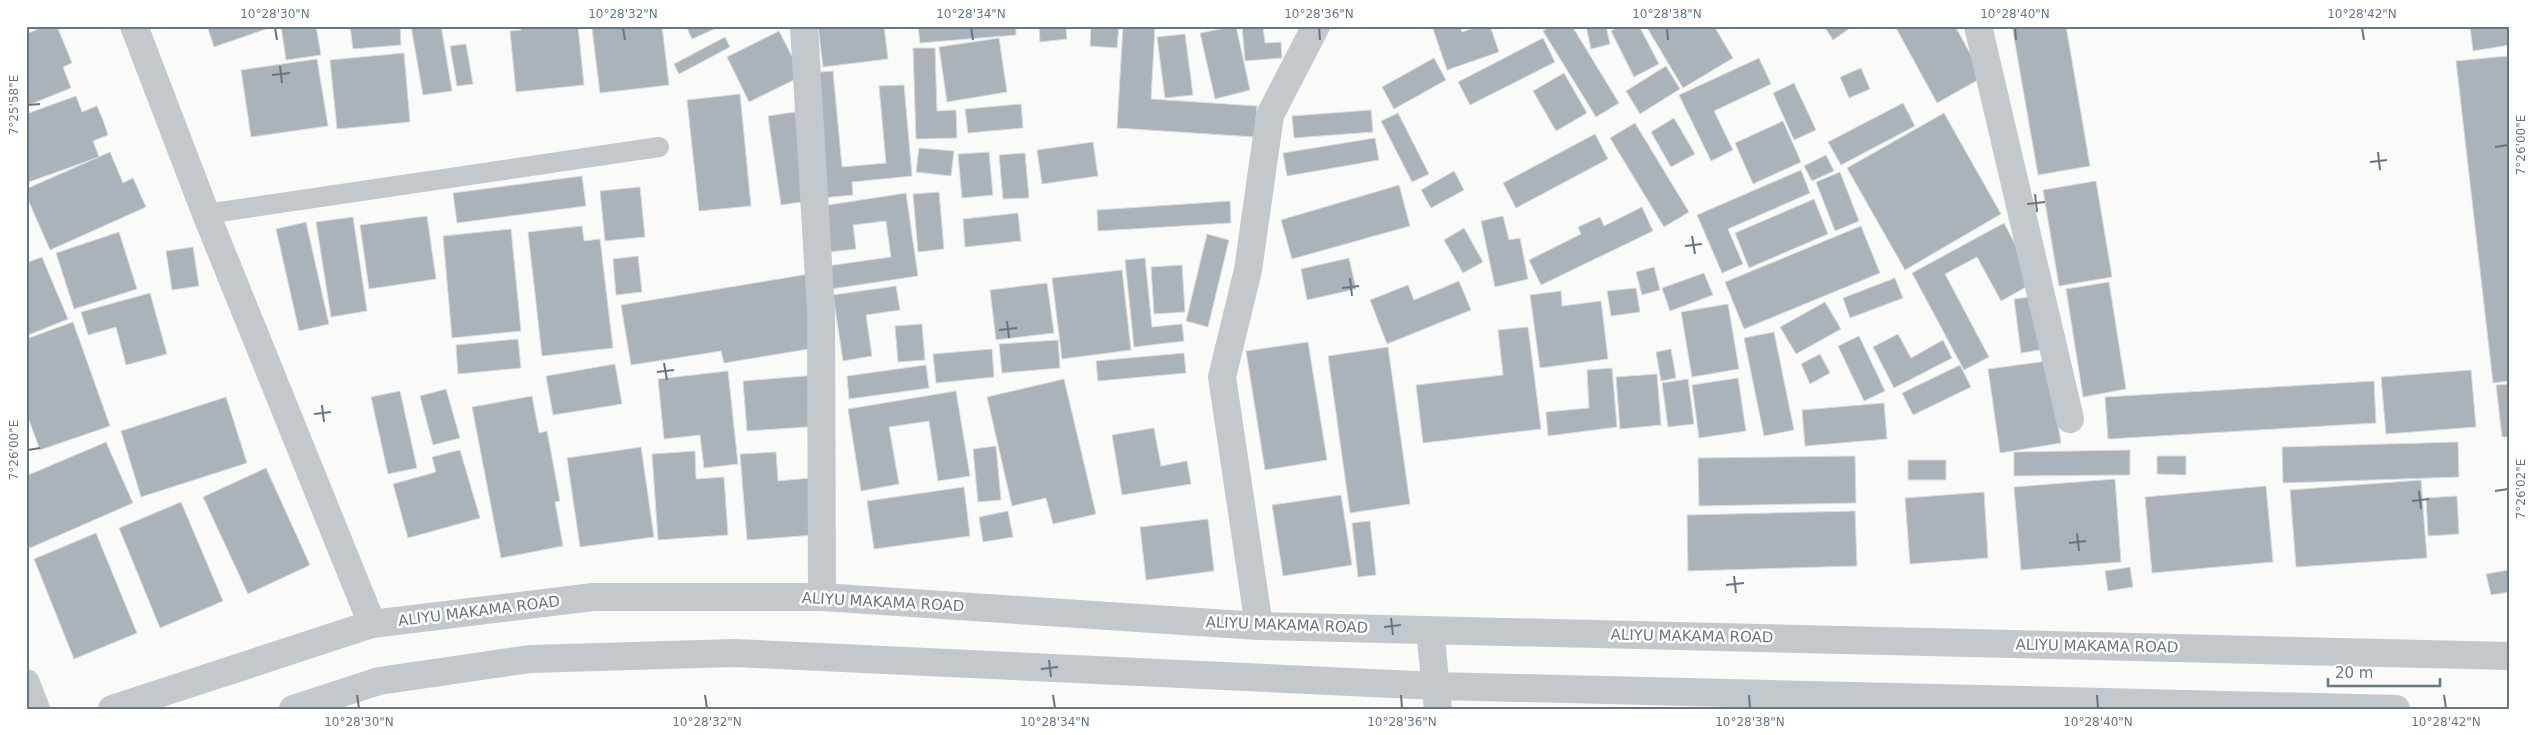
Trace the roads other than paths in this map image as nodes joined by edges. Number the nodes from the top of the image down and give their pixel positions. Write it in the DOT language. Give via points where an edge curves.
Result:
graph roads {
  1 [pos="134,26"];
  2 [pos="804,26"];
  3 [pos="1316,26"];
  4 [pos="1978,26"];
  5 [pos="660,147"];
  6 [pos="206,214"];
  7 [pos="2070,419"];
  8 [pos="822,597"];
  9 [pos="372,624"];
  10 [pos="1259,626"];
  11 [pos="1430,630"];
  12 [pos="2509,656"];
  13 [pos="26,683"];
  14 [pos="1437,697"];
  15 [pos="36,709"];
  16 [pos="112,709"];
  17 [pos="294,709"];
  18 [pos="2396,709"];
  1 -- 6 [label="street"];
  2 -- 8 [label="street" via="821,312"];
  3 -- 10 [label="street" via="1270,115 1248,270 1222,377"];
  4 -- 7 [label="street"];
  5 -- 6 [label="lane"];
  6 -- 9 [label="street"];
  8 -- 9 [label="street, ALIYU MAKAMA ROAD" via="593,597"];
  8 -- 10 [label="street, ALIYU MAKAMA ROAD"];
  9 -- 16 [label="street, ALIYU MAKAMA ROAD"];
  10 -- 11 [label="street, ALIYU MAKAMA ROAD"];
  11 -- 12 [label="street, ALIYU MAKAMA ROAD"];
  11 -- 14 [label="street"];
  13 -- 15 [label="street"];
  14 -- 17 [label="street" via="735,653 530,658 379,681"];
  14 -- 18 [label="street"];
}
